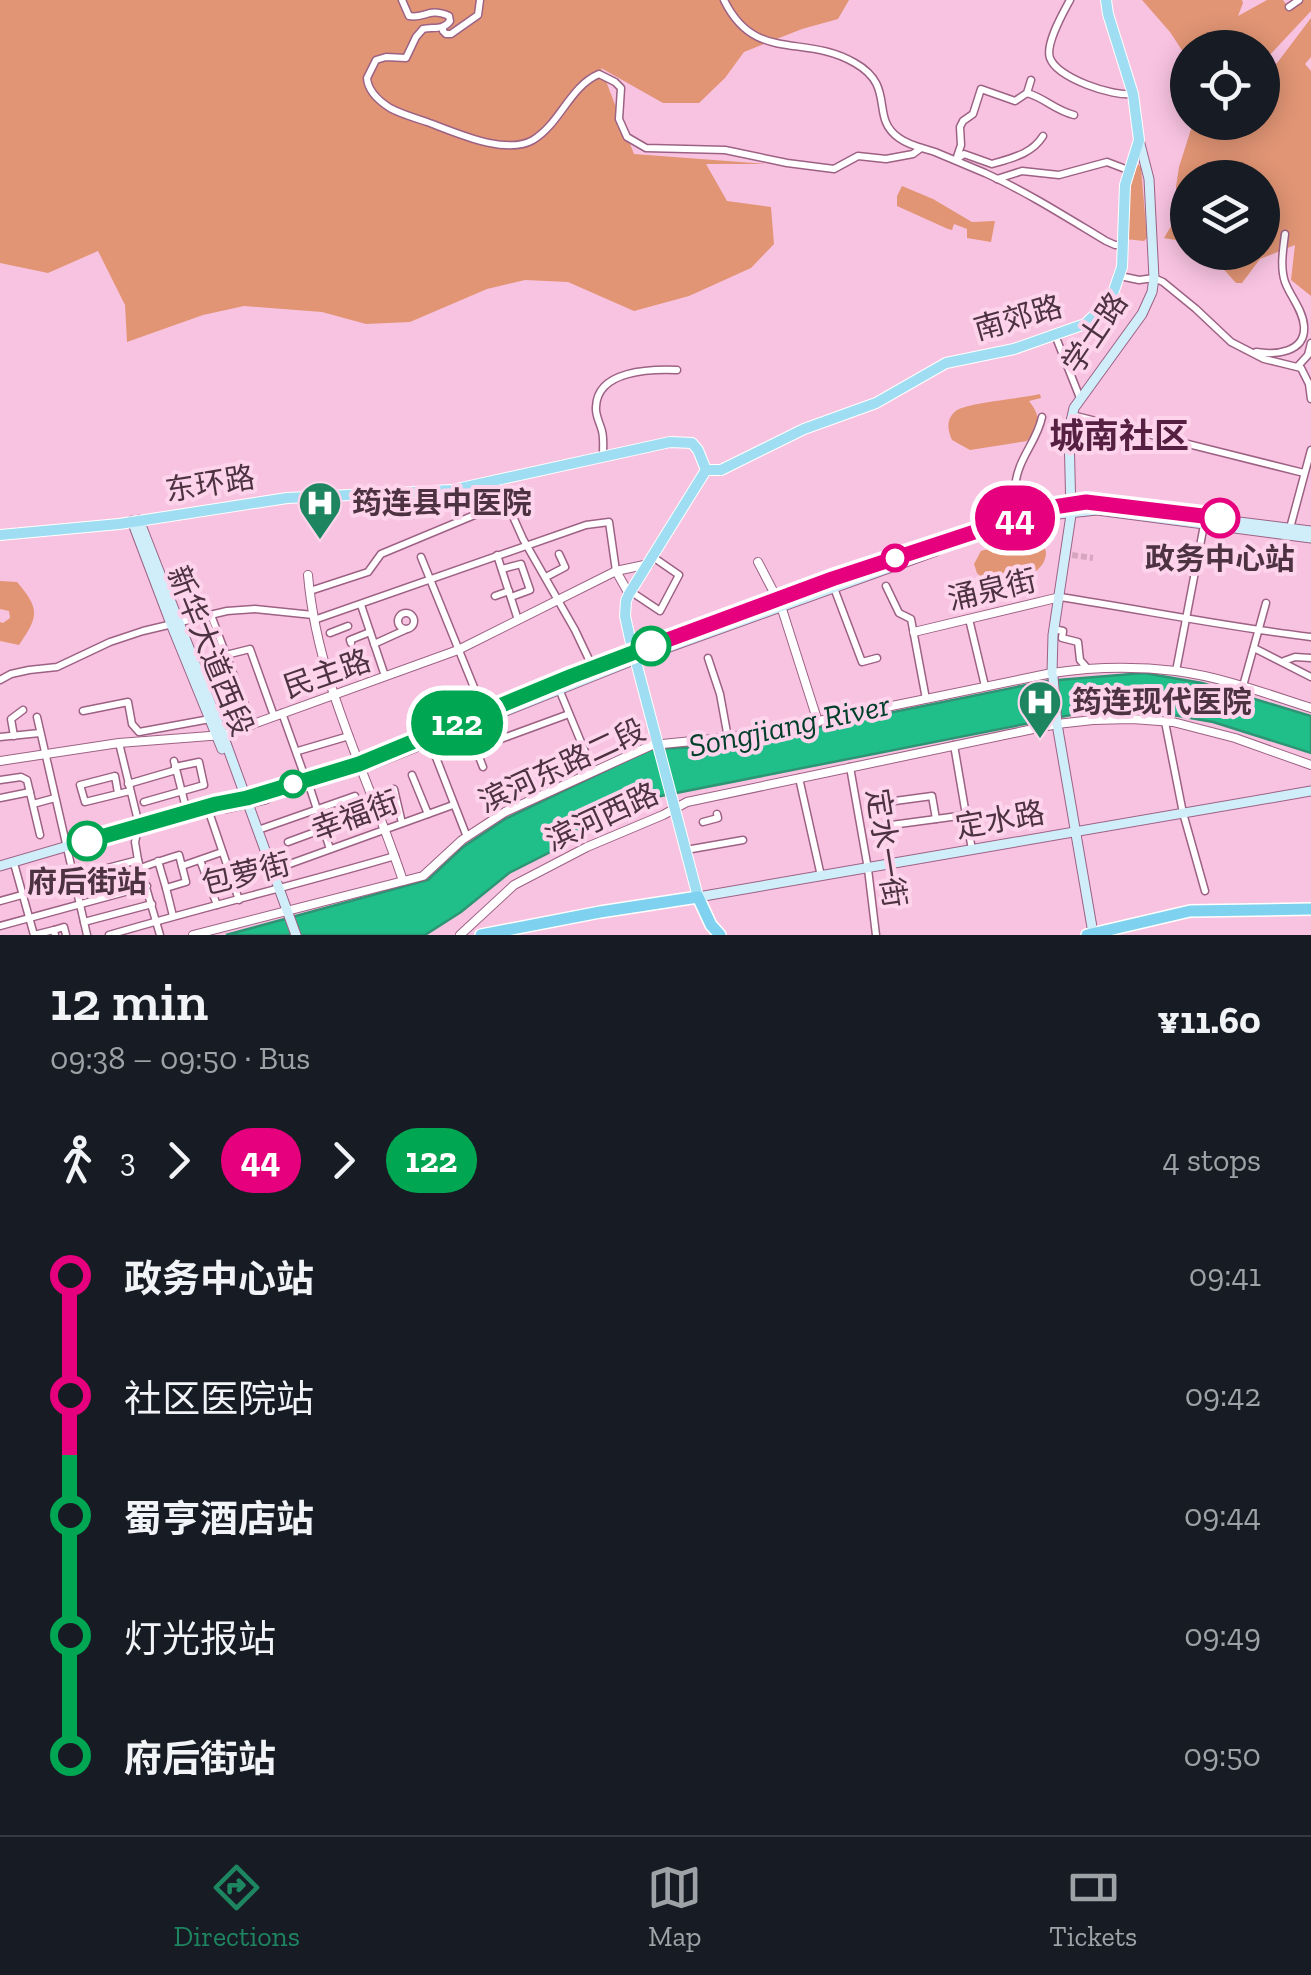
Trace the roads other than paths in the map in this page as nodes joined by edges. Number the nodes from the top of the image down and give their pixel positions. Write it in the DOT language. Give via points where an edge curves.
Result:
graph roads {
  1 [pos="402,0"];
  2 [pos="480,0"];
  3 [pos="724,0"];
  4 [pos="1070,0"];
  5 [pos="1106,0"];
  6 [pos="1300,0"];
  7 [pos="1288,6"];
  8 [pos="444,27"];
  9 [pos="1030,80"];
  10 [pos="1027,94"];
  11 [pos="1132,94"];
  12 [pos="1074,115"];
  13 [pos="1043,136"];
  14 [pos="1139,140"];
  15 [pos="920,148"];
  16 [pos="956,160"];
  17 [pos="1128,170"];
  18 [pos="997,179"];
  19 [pos="1286,234"];
  20 [pos="1124,244"];
  21 [pos="1120,276"];
  22 [pos="1154,278"];
  23 [pos="1055,335"];
  24 [pos="1311,344"];
  25 [pos="1250,352"];
  26 [pos="1297,366"];
  27 [pos="677,370"];
  28 [pos="1080,398"];
  29 [pos="1311,399"];
  30 [pos="1072,415"];
  31 [pos="1042,417"];
  32 [pos="1311,450"];
  33 [pos="603,457"];
  34 [pos="706,470"];
  35 [pos="1304,473"];
  36 [pos="497,481"];
  37 [pos="503,498"];
  38 [pos="1070,507"];
  39 [pos="1016,518"];
  40 [pos="136,521"];
  41 [pos="1204,524"];
  42 [pos="1289,531"];
  43 [pos="1311,534"];
  44 [pos="0,535"];
  45 [pos="528,544"];
  46 [pos="559,554"];
  47 [pos="497,555"];
  48 [pos="421,557"];
  49 [pos="651,560"];
  50 [pos="758,562"];
  51 [pos="502,569"];
  52 [pos="616,570"];
  53 [pos="308,575"];
  54 [pos="546,578"];
  55 [pos="430,580"];
  56 [pos="834,586"];
  57 [pos="886,586"];
  58 [pos="310,592"];
  59 [pos="510,594"];
  60 [pos="629,594"];
  61 [pos="495,596"];
  62 [pos="1060,598"];
  63 [pos="559,600"];
  64 [pos="780,602"];
  65 [pos="1266,603"];
  66 [pos="361,605"];
  67 [pos="211,614"];
  68 [pos="1185,617"];
  69 [pos="313,618"];
  70 [pos="969,619"];
  71 [pos="519,621"];
  72 [pos="174,623"];
  73 [pos="407,629"];
  74 [pos="1054,630"];
  75 [pos="1258,631"];
  76 [pos="370,632"];
  77 [pos="914,632"];
  78 [pos="330,633"];
  79 [pos="1311,637"];
  80 [pos="374,644"];
  81 [pos="1254,648"];
  82 [pos="458,650"];
  83 [pos="635,655"];
  84 [pos="226,656"];
  85 [pos="708,658"];
  86 [pos="877,658"];
  87 [pos="1311,658"];
  88 [pos="1282,662"];
  89 [pos="593,668"];
  90 [pos="1087,668"];
  91 [pos="232,670"];
  92 [pos="1176,672"];
  93 [pos="1052,675"];
  94 [pos="1311,677"];
  95 [pos="386,678"];
  96 [pos="0,680"];
  97 [pos="202,682"];
  98 [pos="985,686"];
  99 [pos="1243,686"];
  100 [pos="559,689"];
  101 [pos="335,695"];
  102 [pos="926,699"];
  103 [pos="1311,708"];
  104 [pos="23,710"];
  105 [pos="83,711"];
  106 [pos="484,712"];
  107 [pos="569,714"];
  108 [pos="278,715"];
  109 [pos="37,717"];
  110 [pos="210,719"];
  111 [pos="1057,721"];
  112 [pos="818,722"];
  113 [pos="1165,722"];
  114 [pos="252,724"];
  115 [pos="40,733"];
  116 [pos="220,735"];
  117 [pos="14,736"];
  118 [pos="349,736"];
  119 [pos="0,737"];
  120 [pos="728,738"];
  121 [pos="498,740"];
  122 [pos="430,742"];
  123 [pos="119,743"];
  124 [pos="474,744"];
  125 [pos="658,744"];
  126 [pos="954,745"];
  127 [pos="297,751"];
  128 [pos="0,753"];
  129 [pos="46,756"];
  130 [pos="1,761"];
  131 [pos="1311,765"];
  132 [pos="175,766"];
  133 [pos="360,767"];
  134 [pos="484,767"];
  135 [pos="850,767"];
  136 [pos="592,770"];
  137 [pos="412,775"];
  138 [pos="798,778"];
  139 [pos="0,780"];
  140 [pos="308,783"];
  141 [pos="129,788"];
  142 [pos="394,789"];
  143 [pos="182,791"];
  144 [pos="1311,791"];
  145 [pos="30,792"];
  146 [pos="118,793"];
  147 [pos="355,796"];
  148 [pos="0,798"];
  149 [pos="55,798"];
  150 [pos="245,801"];
  151 [pos="144,802"];
  152 [pos="672,802"];
  153 [pos="880,803"];
  154 [pos="33,804"];
  155 [pos="453,804"];
  156 [pos="316,810"];
  157 [pos="188,812"];
  158 [pos="208,812"];
  159 [pos="1183,813"];
  160 [pos="364,814"];
  161 [pos="428,814"];
  162 [pos="717,814"];
  163 [pos="966,815"];
  164 [pos="936,819"];
  165 [pos="703,822"];
  166 [pos="402,823"];
  167 [pos="884,826"];
  168 [pos="138,828"];
  169 [pos="323,829"];
  170 [pos="385,829"];
  171 [pos="258,830"];
  172 [pos="1075,832"];
  173 [pos="40,834"];
  174 [pos="467,837"];
  175 [pos="744,840"];
  176 [pos="288,842"];
  177 [pos="68,849"];
  178 [pos="330,849"];
  179 [pos="686,850"];
  180 [pos="972,850"];
  181 [pos="222,852"];
  182 [pos="395,856"];
  183 [pos="200,860"];
  184 [pos="158,861"];
  185 [pos="140,864"];
  186 [pos="182,866"];
  187 [pos="15,867"];
  188 [pos="0,868"];
  189 [pos="868,869"];
  190 [pos="273,870"];
  191 [pos="822,876"];
  192 [pos="74,877"];
  193 [pos="403,882"];
  194 [pos="147,886"];
  195 [pos="166,888"];
  196 [pos="277,890"];
  197 [pos="1205,891"];
  198 [pos="23,894"];
  199 [pos="698,897"];
  200 [pos="239,900"];
  201 [pos="0,901"];
  202 [pos="80,903"];
  203 [pos="152,904"];
  204 [pos="216,905"];
  205 [pos="488,908"];
  206 [pos="1311,909"];
  207 [pos="286,915"];
  208 [pos="172,916"];
  209 [pos="30,917"];
  210 [pos="156,921"];
  211 [pos="84,922"];
  212 [pos="0,926"];
  213 [pos="498,932"];
  214 [pos="54,933"];
  215 [pos="1090,934"];
  216 [pos="34,935"];
  217 [pos="66,935"];
  218 [pos="87,935"];
  219 [pos="108,935"];
  220 [pos="160,935"];
  221 [pos="193,935"];
  222 [pos="293,935"];
  223 [pos="460,935"];
  224 [pos="481,935"];
  225 [pos="720,935"];
  226 [pos="876,935"];
  1 -- 8 [label="street" via="409,16 449,16"];
  2 -- 8 [label="street" via="478,15 451,34"];
  3 -- 15 [label="street" via="735,21 758,39 832,52 860,65 882,92 889,128"];
  4 -- 11 [label="street" via="1050,47 1057,69 1122,96"];
  5 -- 11 [label="main road, 南郊路"];
  6 -- 7 [label="street"];
  8 -- 15 [label="street" via="423,29 406,58 376,60 368,86 390,108 483,142 532,141 599,74 621,88 619,119 627,137 646,148 725,150 834,169 858,156 886,159"];
  9 -- 10 [label="street"];
  10 -- 12 [label="street"];
  10 -- 16 [label="street" via="1015,101 981,88 973,114 960,127"];
  11 -- 14 [label="main road, 南郊路"];
  13 -- 16 [label="street" via="1021,155 992,164 970,154"];
  14 -- 17 [label="main road, 南郊路"];
  14 -- 22 [label="main road, 学士路" via="1149,179"];
  15 -- 16 [label="street"];
  16 -- 18 [label="street"];
  17 -- 18 [label="street" via="1106,162 1059,176 1022,171"];
  17 -- 20 [label="main road, 南郊路"];
  18 -- 20 [label="street" via="1106,241"];
  19 -- 25 [label="street" via="1284,280 1301,316 1302,336 1281,354"];
  20 -- 21 [label="main road, 南郊路"];
  21 -- 22 [label="street"];
  21 -- 23 [label="main road, 南郊路" via="1111,299 1086,324"];
  22 -- 25 [label="street"];
  22 -- 28 [label="main road, 学士路" via="1142,314"];
  23 -- 28 [label="street"];
  23 -- 34 [label="main road, 南郊路" via="946,363 876,402 720,470"];
  24 -- 26 [label="street"];
  25 -- 26 [label="street"];
  26 -- 29 [label="street" via="1305,372"];
  27 -- 33 [label="street" via="626,374 598,395"];
  28 -- 30 [label="main road, 学士路"];
  30 -- 35 [label="street"];
  30 -- 38 [label="main road, 学士路"];
  31 -- 39 [label="street" via="1017,473"];
  32 -- 35 [label="street"];
  33 -- 34 [label="main road, 东环路" via="687,442"];
  33 -- 36 [label="main road, 东环路"];
  34 -- 49 [label="main road"];
  35 -- 42 [label="street"];
  36 -- 37 [label="street"];
  36 -- 40 [label="main road, 东环路" via="452,490 287,498"];
  37 -- 45 [label="street"];
  37 -- 58 [label="street" via="381,554 368,572"];
  38 -- 39 [label="main road"];
  38 -- 41 [label="main road"];
  38 -- 42 [label="main road" via="1104,504"];
  38 -- 56 [label="main road"];
  38 -- 62 [label="main road, 学士路"];
  39 -- 64 [label="main road"];
  40 -- 44 [label="main road, 东环路"];
  40 -- 72 [label="main road, 新华大道西段"];
  41 -- 42 [label="main road"];
  41 -- 68 [label="street"];
  42 -- 43 [label="main road"];
  45 -- 47 [label="street"];
  45 -- 52 [label="street" via="609,522"];
  45 -- 54 [label="street"];
  46 -- 54 [label="street" via="565,567"];
  47 -- 51 [label="street"];
  47 -- 55 [label="street"];
  48 -- 55 [label="street"];
  49 -- 52 [label="street, 民主路"];
  49 -- 60 [label="main road"];
  49 -- 60 [label="street" via="679,576 660,610"];
  50 -- 64 [label="street"];
  51 -- 59 [label="street"];
  51 -- 59 [label="street" via="521,564 530,590"];
  52 -- 60 [label="street"];
  52 -- 63 [label="street, 民主路"];
  53 -- 58 [label="street"];
  54 -- 63 [label="street"];
  55 -- 66 [label="street"];
  55 -- 82 [label="street"];
  56 -- 64 [label="main road"];
  56 -- 86 [label="street" via="862,662"];
  57 -- 77 [label="street"];
  58 -- 69 [label="street"];
  59 -- 61 [label="street"];
  59 -- 71 [label="street"];
  60 -- 83 [label="main road" via="624,616"];
  62 -- 68 [label="street, 涌泉街"];
  62 -- 70 [label="street, 涌泉街"];
  62 -- 74 [label="main road, 学士路"];
  63 -- 71 [label="street, 民主路"];
  63 -- 89 [label="street"];
  64 -- 83 [label="main road"];
  64 -- 112 [label="street"];
  65 -- 75 [label="street"];
  66 -- 69 [label="street"];
  66 -- 76 [label="street"];
  67 -- 69 [label="street" via="256,609"];
  67 -- 72 [label="street"];
  67 -- 84 [label="street"];
  68 -- 75 [label="street, 涌泉街"];
  68 -- 92 [label="street"];
  69 -- 101 [label="street"];
  70 -- 77 [label="street, 涌泉街"];
  70 -- 98 [label="street"];
  71 -- 82 [label="street, 民主路"];
  72 -- 96 [label="street" via="110,642 57,668"];
  72 -- 97 [label="main road, 新华大道西段"];
  72 -- 110 [label="main road, 新华大道西段"];
  73 -- 80 [label="street"];
  74 -- 90 [label="street" via="1078,642"];
  74 -- 93 [label="main road, 学士路"];
  75 -- 79 [label="street, 涌泉街"];
  75 -- 81 [label="street"];
  76 -- 78 [label="street" via="350,641 345,627"];
  76 -- 80 [label="street"];
  77 -- 102 [label="street"];
  80 -- 95 [label="street"];
  81 -- 88 [label="street"];
  81 -- 99 [label="street"];
  82 -- 95 [label="street, 民主路"];
  82 -- 106 [label="street"];
  83 -- 89 [label="main road"];
  83 -- 100 [label="main road"];
  83 -- 125 [label="main road"];
  84 -- 91 [label="street"];
  84 -- 108 [label="street" via="250,649"];
  85 -- 120 [label="street"];
  87 -- 88 [label="street"];
  88 -- 94 [label="street"];
  89 -- 106 [label="main road"];
  90 -- 92 [label="street, 滨河东路二段"];
  90 -- 93 [label="street, 滨河东路二段"];
  91 -- 97 [label="street"];
  91 -- 114 [label="street"];
  92 -- 99 [label="street, 滨河东路二段"];
  93 -- 98 [label="street, 滨河东路二段"];
  93 -- 111 [label="main road, 学士路"];
  95 -- 101 [label="street, 民主路"];
  97 -- 116 [label="main road, 新华大道西段"];
  98 -- 102 [label="street, 滨河东路二段"];
  99 -- 103 [label="street, 滨河东路二段"];
  100 -- 107 [label="street"];
  100 -- 122 [label="main road"];
  101 -- 108 [label="street, 民主路"];
  101 -- 118 [label="street"];
  102 -- 112 [label="street, 滨河东路二段"];
  104 -- 117 [label="street" via="11,719"];
  105 -- 110 [label="street" via="128,702 139,732"];
  106 -- 133 [label="main road"];
  107 -- 121 [label="street"];
  107 -- 136 [label="street"];
  108 -- 114 [label="street, 民主路"];
  108 -- 127 [label="street"];
  109 -- 115 [label="street"];
  110 -- 116 [label="main road, 新华大道西段"];
  111 -- 113 [label="street, 滨河西路"];
  111 -- 126 [label="street, 滨河西路"];
  111 -- 172 [label="main road"];
  112 -- 120 [label="street, 滨河东路二段"];
  113 -- 131 [label="street, 滨河西路"];
  113 -- 159 [label="street"];
  114 -- 116 [label="street, 民主路"];
  115 -- 117 [label="street"];
  115 -- 129 [label="street"];
  116 -- 123 [label="street, 民主路"];
  116 -- 150 [label="main road, 新华大道西段"];
  117 -- 119 [label="street"];
  118 -- 127 [label="street"];
  118 -- 133 [label="street"];
  120 -- 125 [label="street, 滨河东路二段"];
  122 -- 133 [label="main road"];
  122 -- 155 [label="street"];
  123 -- 129 [label="street, 民主路"];
  123 -- 141 [label="street"];
  124 -- 134 [label="street"];
  125 -- 136 [label="street, 滨河东路二段"];
  125 -- 152 [label="main road"];
  126 -- 135 [label="street, 滨河西路"];
  126 -- 163 [label="street"];
  127 -- 140 [label="street"];
  128 -- 130 [label="street"];
  129 -- 130 [label="street, 民主路"];
  129 -- 149 [label="street"];
  132 -- 141 [label="street"];
  132 -- 143 [label="street"];
  132 -- 143 [label="street" via="198,762 202,773 204,784"];
  133 -- 140 [label="main road"];
  133 -- 170 [label="street"];
  135 -- 138 [label="street, 滨河西路"];
  135 -- 189 [label="street, 定水一街"];
  136 -- 174 [label="street, 滨河东路二段"];
  137 -- 161 [label="street"];
  138 -- 152 [label="street, 滨河西路"];
  138 -- 191 [label="street"];
  139 -- 145 [label="street" via="23,776"];
  140 -- 150 [label="main road"];
  140 -- 156 [label="street"];
  141 -- 146 [label="street"];
  141 -- 168 [label="street"];
  142 -- 166 [label="street"];
  143 -- 151 [label="street"];
  143 -- 157 [label="street"];
  144 -- 159 [label="main road, 定水路"];
  145 -- 148 [label="street"];
  145 -- 154 [label="street"];
  146 -- 146 [label="street" via="86,802 80,785 114,776"];
  147 -- 156 [label="street"];
  149 -- 154 [label="street"];
  149 -- 177 [label="street"];
  150 -- 157 [label="main road"];
  150 -- 158 [label="main road"];
  150 -- 171 [label="main road"];
  150 -- 196 [label="main road"];
  152 -- 179 [label="main road"];
  152 -- 205 [label="street, 滨河西路" via="662,815 514,885"];
  153 -- 164 [label="street" via="932,796"];
  154 -- 173 [label="street"];
  155 -- 161 [label="street, 幸福街"];
  155 -- 174 [label="street"];
  156 -- 169 [label="street"];
  156 -- 171 [label="street"];
  157 -- 168 [label="main road"];
  158 -- 168 [label="main road"];
  158 -- 181 [label="street"];
  159 -- 172 [label="main road, 定水路"];
  159 -- 197 [label="street"];
  160 -- 169 [label="street"];
  161 -- 166 [label="street, 幸福街"];
  162 -- 165 [label="street"];
  163 -- 164 [label="street"];
  163 -- 180 [label="street"];
  164 -- 167 [label="street"];
  166 -- 170 [label="street, 幸福街"];
  168 -- 177 [label="main road"];
  168 -- 185 [label="street"];
  169 -- 176 [label="street"];
  169 -- 178 [label="street"];
  170 -- 178 [label="street, 幸福街"];
  170 -- 182 [label="street"];
  171 -- 190 [label="main road"];
  172 -- 180 [label="main road, 定水路"];
  172 -- 215 [label="main road"];
  174 -- 193 [label="street, 滨河东路二段" via="423,876"];
  175 -- 179 [label="street"];
  177 -- 187 [label="main road"];
  177 -- 188 [label="main road"];
  177 -- 192 [label="street"];
  178 -- 190 [label="street, 幸福街"];
  179 -- 199 [label="main road"];
  180 -- 189 [label="main road, 定水路"];
  181 -- 183 [label="street"];
  181 -- 200 [label="street"];
  182 -- 193 [label="street"];
  182 -- 196 [label="street, 包萝街"];
  183 -- 186 [label="street"];
  183 -- 204 [label="street"];
  184 -- 185 [label="street"];
  184 -- 186 [label="street" via="179,855"];
  184 -- 195 [label="street"];
  185 -- 192 [label="street"];
  185 -- 194 [label="street"];
  186 -- 195 [label="street" via="186,882"];
  187 -- 188 [label="main road"];
  187 -- 198 [label="street"];
  189 -- 191 [label="main road, 定水路"];
  189 -- 226 [label="street, 定水一街"];
  190 -- 196 [label="main road"];
  191 -- 199 [label="main road, 定水路"];
  192 -- 198 [label="street"];
  192 -- 202 [label="street"];
  193 -- 207 [label="street, 滨河东路二段"];
  194 -- 202 [label="street"];
  194 -- 203 [label="street"];
  195 -- 208 [label="street"];
  196 -- 200 [label="street, 包萝街"];
  196 -- 207 [label="main road"];
  198 -- 201 [label="street"];
  198 -- 209 [label="street"];
  199 -- 213 [label="highway"];
  199 -- 225 [label="highway"];
  200 -- 204 [label="street, 包萝街"];
  202 -- 209 [label="street"];
  202 -- 211 [label="street"];
  203 -- 210 [label="street"];
  203 -- 211 [label="street"];
  204 -- 208 [label="street, 包萝街"];
  205 -- 213 [label="street"];
  205 -- 223 [label="street, 滨河西路"];
  206 -- 215 [label="highway" via="1190,912"];
  207 -- 221 [label="street, 滨河东路二段"];
  207 -- 222 [label="main road"];
  208 -- 210 [label="street, 包萝街"];
  209 -- 212 [label="street"];
  209 -- 216 [label="street"];
  210 -- 219 [label="street, 包萝街"];
  210 -- 220 [label="street"];
  211 -- 218 [label="street"];
  213 -- 224 [label="highway"];
  214 -- 216 [label="street"];
  214 -- 217 [label="street" via="64,927"];
}
